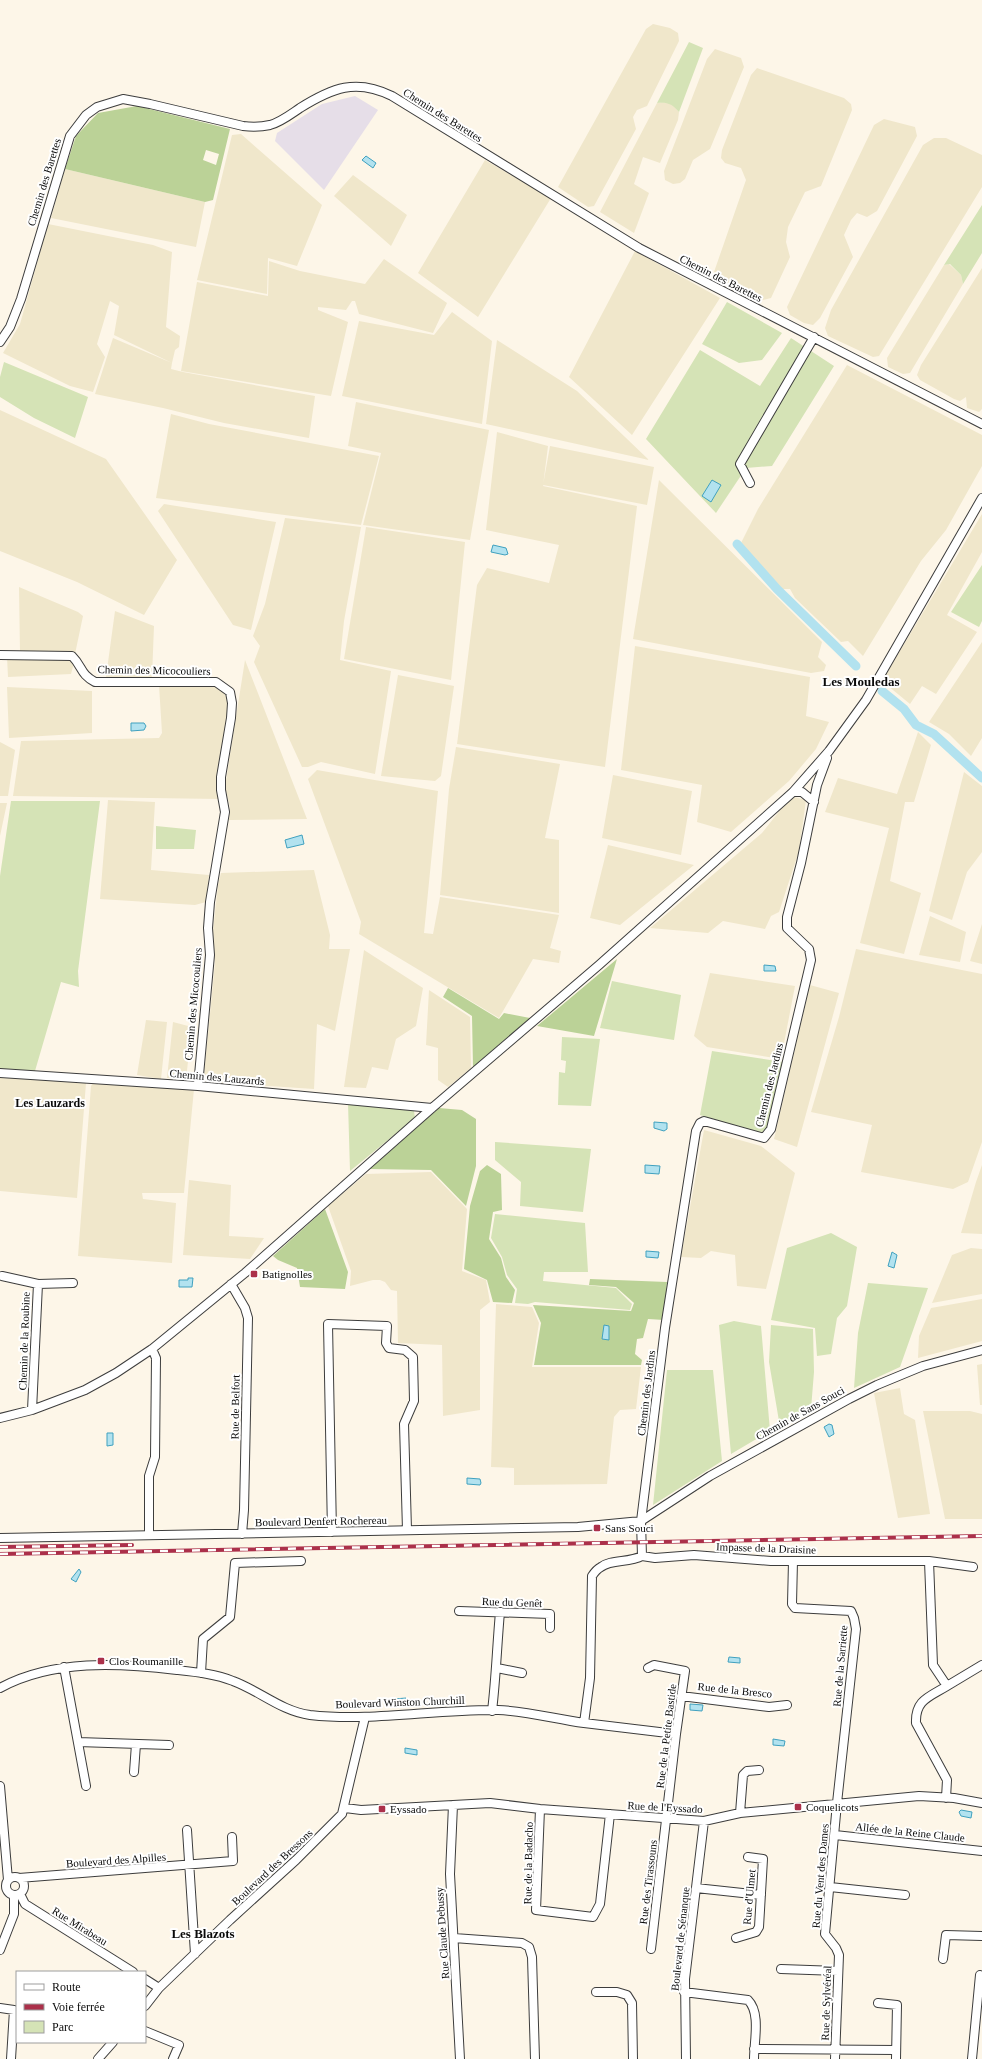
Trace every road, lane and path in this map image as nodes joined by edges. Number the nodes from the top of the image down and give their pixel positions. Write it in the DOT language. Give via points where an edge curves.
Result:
graph roads {
  1 [pos="814,337"];
  2 [pos="0,342"];
  3 [pos="982,424"];
  4 [pos="750,483"];
  5 [pos="982,498"];
  6 [pos="0,654"];
  7 [pos="829,751"];
  8 [pos="792,792"];
  9 [pos="814,802"];
  10 [pos="0,1073"];
  11 [pos="198,1086"];
  12 [pos="432,1108"];
  13 [pos="2,1276"];
  14 [pos="73,1283"];
  15 [pos="38,1284"];
  16 [pos="231,1284"];
  17 [pos="152,1349"];
  18 [pos="982,1350"];
  19 [pos="32,1410"];
  20 [pos="0,1418"];
  21 [pos="641,1521"];
  22 [pos="407,1530"];
  23 [pos="332,1532"];
  24 [pos="242,1534"];
  25 [pos="149,1535"];
  26 [pos="0,1538"];
  27 [pos="642,1556"];
  28 [pos="301,1561"];
  29 [pos="793,1561"];
  30 [pos="929,1561"];
  31 [pos="973,1567"];
  32 [pos="459,1611"];
  33 [pos="500,1612"];
  34 [pos="550,1628"];
  35 [pos="982,1665"];
  36 [pos="64,1667"];
  37 [pos="497,1668"];
  38 [pos="648,1668"];
  39 [pos="201,1673"];
  40 [pos="522,1673"];
  41 [pos="947,1686"];
  42 [pos="0,1688"];
  43 [pos="681,1696"];
  44 [pos="787,1705"];
  45 [pos="492,1711"];
  46 [pos="365,1717"];
  47 [pos="584,1723"];
  48 [pos="676,1734"];
  49 [pos="78,1742"];
  50 [pos="136,1744"];
  51 [pos="169,1745"];
  52 [pos="759,1770"];
  53 [pos="134,1772"];
  54 [pos="0,1786"];
  55 [pos="86,1786"];
  56 [pos="946,1798"];
  57 [pos="837,1803"];
  58 [pos="982,1803"];
  59 [pos="453,1805"];
  60 [pos="345,1808"];
  61 [pos="540,1809"];
  62 [pos="740,1813"];
  63 [pos="610,1814"];
  64 [pos="667,1818"];
  65 [pos="704,1821"];
  66 [pos="187,1830"];
  67 [pos="835,1835"];
  68 [pos="232,1837"];
  69 [pos="982,1851"];
  70 [pos="748,1857"];
  71 [pos="190,1865"];
  72 [pos="19,1878"];
  73 [pos="5,1882"];
  74 [pos="830,1887"];
  75 [pos="696,1888"];
  76 [pos="17,1895"];
  77 [pos="761,1895"];
  78 [pos="904,1895"];
  79 [pos="982,1936"];
  80 [pos="454,1938"];
  81 [pos="736,1938"];
  82 [pos="836,1948"];
  83 [pos="0,1950"];
  84 [pos="650,1950"];
  85 [pos="195,1954"];
  86 [pos="943,1959"];
  87 [pos="781,1969"];
  88 [pos="131,1971"];
  89 [pos="838,1971"];
  90 [pos="980,1975"];
  91 [pos="146,1980"];
  92 [pos="160,1988"];
  93 [pos="596,1992"];
  94 [pos="684,1992"];
  95 [pos="878,2003"];
  96 [pos="146,2005"];
  97 [pos="0,2008"];
  98 [pos="146,2031"];
  99 [pos="112,2043"];
  100 [pos="754,2048"];
  101 [pos="835,2048"];
  102 [pos="896,2050"];
  103 [pos="11,2059"];
  104 [pos="98,2059"];
  105 [pos="173,2059"];
  106 [pos="460,2059"];
  107 [pos="535,2059"];
  108 [pos="633,2059"];
  109 [pos="686,2059"];
  110 [pos="754,2059"];
  111 [pos="835,2059"];
  112 [pos="896,2059"];
  113 [pos="972,2059"];
  1 -- 2 [label="street, Chemin des Barettes" via="639,248 392,96 368,87 355,86 328,92 283,120 261,127 243,126 123,100 97,108 86,115 70,136 21,298 10,327"];
  1 -- 3 [label="street, Chemin des Barettes"];
  1 -- 4 [label="street" via="740,464"];
  5 -- 7 [label="street" via="866,700"];
  6 -- 11 [label="street, Chemin des Micocouliers" via="72,656 86,677 96,682 216,682 230,692 232,718 221,777 225,812 210,902 210,956"];
  7 -- 8 [label="street"];
  7 -- 9 [label="street, Chemin des Jardins"];
  8 -- 9 [label="street" via="802,792"];
  8 -- 12 [label="street" via="599,965"];
  9 -- 21 [label="street, Chemin des Jardins" via="786,924 809,949 811,960 771,1129 764,1138 704,1121 696,1131 665,1328"];
  10 -- 11 [label="street, Chemin des Lauzards"];
  11 -- 12 [label="street, Chemin des Lauzards"];
  12 -- 16 [label="street"];
  13 -- 15 [label="street"];
  14 -- 15 [label="street, Chemin de la Roubine"];
  15 -- 19 [label="street, Chemin de la Roubine"];
  16 -- 17 [label="street"];
  16 -- 24 [label="street, Rue de Belfort" via="248,1318"];
  17 -- 19 [label="street" via="85,1390"];
  17 -- 25 [label="street" via="156,1358 154,1457 149,1476"];
  18 -- 21 [label="street, Chemin de Sans Souci" via="924,1366 870,1388 710,1476"];
  19 -- 20 [label="street"];
  21 -- 22 [label="street, Boulevard Denfert Rochereau" via="578,1527"];
  21 -- 27 [label="street"];
  22 -- 23 [label="street, Boulevard Denfert Rochereau"];
  22 -- 23 [label="street" via="404,1424 414,1401 414,1358 406,1350 389,1348 386,1342 387,1326 328,1324"];
  23 -- 24 [label="street, Boulevard Denfert Rochereau"];
  24 -- 25 [label="street, Boulevard Denfert Rochereau"];
  25 -- 26 [label="street, Boulevard Denfert Rochereau"];
  27 -- 29 [label="street, Impasse de la Draisine" via="655,1558 694,1555"];
  27 -- 47 [label="street" via="633,1561 601,1566 592,1576 590,1678"];
  28 -- 39 [label="street" via="235,1563 230,1616 203,1639"];
  29 -- 30 [label="street, Impasse de la Draisine"];
  29 -- 57 [label="street, Rue de la Sarriette" via="792,1604 795,1608 851,1611 854,1618 856,1629"];
  30 -- 31 [label="street, Impasse de la Draisine"];
  30 -- 41 [label="street" via="933,1665"];
  32 -- 33 [label="street, Rue du Genêt"];
  33 -- 34 [label="street, Rue du Genêt" via="550,1614"];
  33 -- 37 [label="street"];
  35 -- 41 [label="street"];
  36 -- 39 [label="street, Boulevard Winston Churchill" via="142,1666"];
  36 -- 42 [label="street, Boulevard Winston Churchill" via="19,1678"];
  36 -- 49 [label="street"];
  37 -- 40 [label="street"];
  37 -- 45 [label="street"];
  38 -- 43 [label="street, Rue de la Petite Bastide" via="654,1665 686,1671"];
  39 -- 46 [label="street, Boulevard Winston Churchill" via="233,1681 280,1706 309,1715"];
  41 -- 56 [label="street" via="919,1703 915,1713 916,1723 947,1780"];
  43 -- 44 [label="street, Rue de la Bresco" via="769,1707"];
  43 -- 48 [label="street, Rue de la Petite Bastide"];
  45 -- 46 [label="street, Boulevard Winston Churchill"];
  45 -- 47 [label="street, Boulevard Winston Churchill" via="541,1714"];
  46 -- 60 [label="street, Boulevard des Bressons"];
  47 -- 48 [label="street, Boulevard Winston Churchill"];
  48 -- 64 [label="street, Rue de la Petite Bastide"];
  49 -- 50 [label="street"];
  49 -- 55 [label="street"];
  50 -- 51 [label="street"];
  50 -- 53 [label="street"];
  52 -- 62 [label="street" via="746,1770 742,1775"];
  54 -- 73 [label="street"];
  56 -- 57 [label="street, Rue de l'Eyssado" via="919,1796"];
  56 -- 58 [label="street, Rue de l'Eyssado"];
  57 -- 62 [label="street, Rue de l'Eyssado"];
  57 -- 67 [label="street, Rue du Vent des Dames"];
  59 -- 60 [label="street, Rue de l'Eyssado" via="362,1810"];
  59 -- 61 [label="street, Rue de l'Eyssado" via="490,1803"];
  59 -- 80 [label="street, Rue Claude Debussy" via="450,1874"];
  60 -- 85 [label="street, Boulevard des Bressons" via="336,1822"];
  61 -- 63 [label="street, Rue de l'Eyssado"];
  61 -- 63 [label="street, Rue de la Badacho" via="536,1910 593,1917 600,1904"];
  62 -- 65 [label="street, Rue de l'Eyssado"];
  63 -- 64 [label="street, Rue de l'Eyssado"];
  64 -- 65 [label="street, Rue de l'Eyssado"];
  64 -- 84 [label="street, Rue des Tirassouns"];
  65 -- 75 [label="street, Boulevard de Sénanque"];
  66 -- 71 [label="street"];
  67 -- 69 [label="street, Allée de la Reine Claude"];
  67 -- 74 [label="street, Rue du Vent des Dames"];
  68 -- 71 [label="street, Boulevard des Alpilles" via="233,1861"];
  70 -- 77 [label="street, Rue d'Ulmet" via="763,1859"];
  71 -- 72 [label="street, Boulevard des Alpilles"];
  71 -- 85 [label="street"];
  72 -- 73 [label="street" via="13,1877"];
  72 -- 76 [label="street" via="24,1886"];
  73 -- 76 [label="street" via="8,1893"];
  74 -- 78 [label="street"];
  74 -- 82 [label="street, Rue du Vent des Dames" via="825,1934"];
  75 -- 77 [label="street"];
  75 -- 94 [label="street, Boulevard de Sénanque"];
  76 -- 83 [label="street" via="14,1914"];
  76 -- 88 [label="street, Rue Mirabeau" via="25,1904"];
  77 -- 81 [label="street, Rue d'Ulmet" via="759,1926 756,1932"];
  79 -- 86 [label="street" via="946,1935"];
  80 -- 106 [label="street, Rue Claude Debussy"];
  80 -- 107 [label="street" via="522,1942 529,1947 532,1957"];
  82 -- 89 [label="street, Rue de Sylvéréal" via="839,1955"];
  85 -- 92 [label="street, Boulevard des Bressons"];
  87 -- 89 [label="street"];
  89 -- 101 [label="street, Rue de Sylvéréal"];
  90 -- 113 [label="street"];
  91 -- 92 [label="street"];
  92 -- 96 [label="street, Boulevard des Bressons"];
  93 -- 108 [label="street" via="622,1993 627,1995 632,2003"];
  94 -- 100 [label="street" via="748,2000 754,2006 755,2013"];
  94 -- 109 [label="street, Boulevard de Sénanque"];
  95 -- 102 [label="street" via="897,2005"];
  97 -- 103 [label="street" via="14,2010"];
  98 -- 105 [label="street" via="179,2045"];
  99 -- 104 [label="street"];
  100 -- 101 [label="street"];
  100 -- 110 [label="street"];
  101 -- 102 [label="street"];
  101 -- 111 [label="street, Rue de Sylvéréal"];
  102 -- 112 [label="street"];
}
